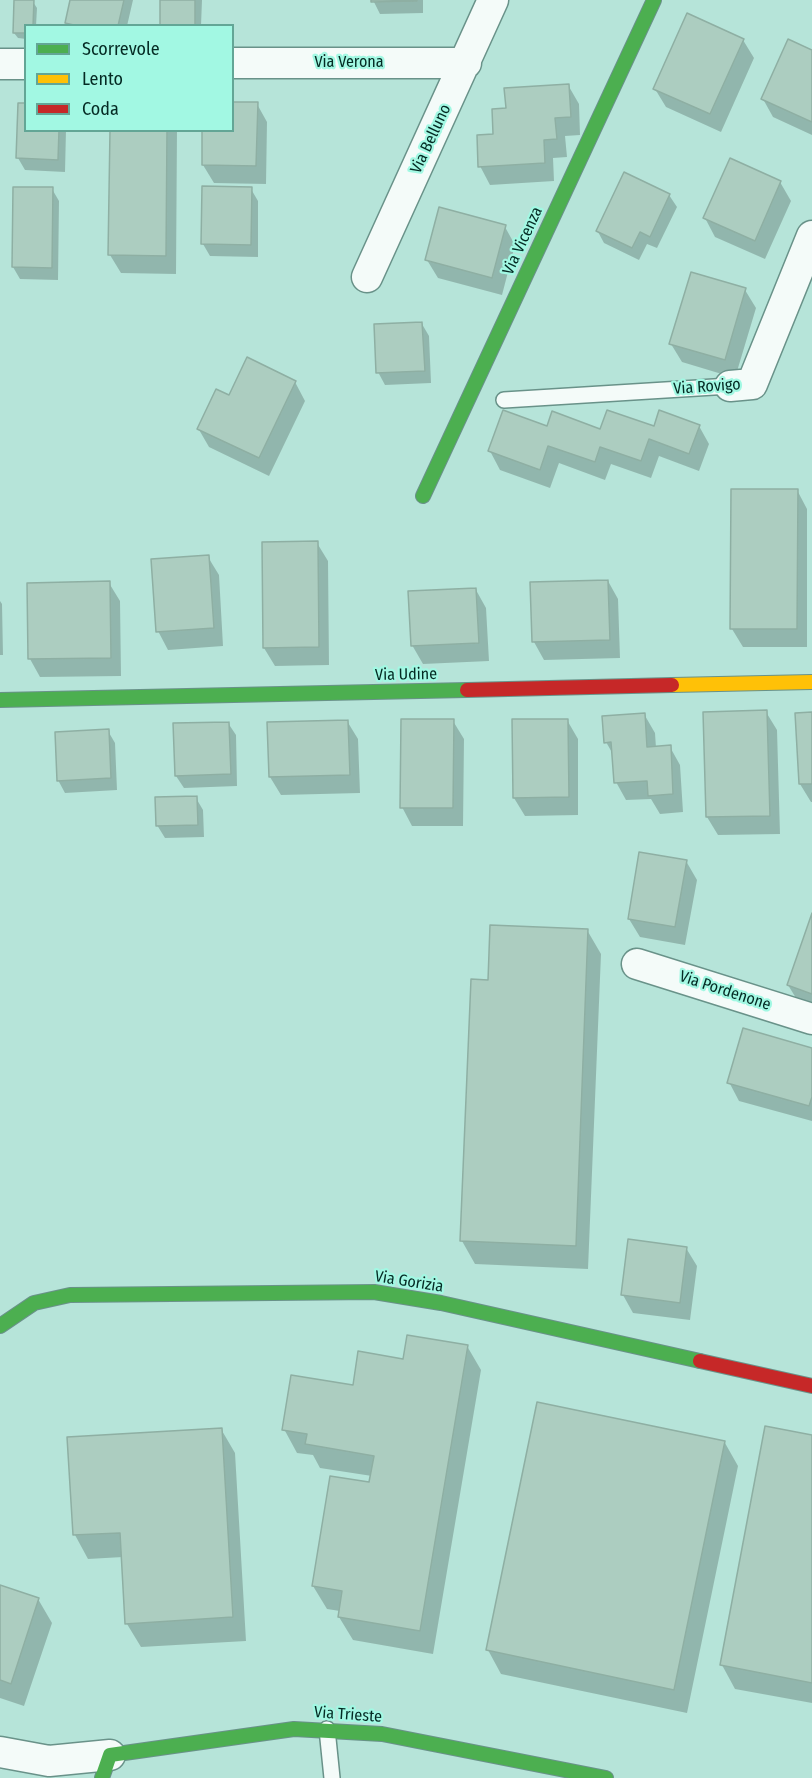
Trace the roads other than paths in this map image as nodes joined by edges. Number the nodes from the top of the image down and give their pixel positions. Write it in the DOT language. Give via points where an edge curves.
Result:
graph roads {
  1 [pos="493,0"];
  2 [pos="654,0"];
  3 [pos="234,63"];
  4 [pos="466,63"];
  5 [pos="0,64"];
  6 [pos="24,64"];
  7 [pos="812,236"];
  8 [pos="368,277"];
  9 [pos="730,386"];
  10 [pos="504,400"];
  11 [pos="423,496"];
  12 [pos="812,682"];
  13 [pos="0,700"];
  14 [pos="637,964"];
  15 [pos="812,1019"];
  16 [pos="0,1326"];
  17 [pos="812,1386"];
  18 [pos="327,1729"];
  19 [pos="0,1752"];
  20 [pos="106,1766"];
  21 [pos="332,1778"];
  22 [pos="606,1778"];
  1 -- 4 [label="street, Via Belluno"];
  2 -- 11 [label="street, Via Vicenza"];
  3 -- 4 [label="street, Via Verona"];
  4 -- 8 [label="street, Via Belluno"];
  5 -- 6 [label="street"];
  7 -- 9 [label="street, Via Rovigo" via="752,384"];
  9 -- 10 [label="lane, Via Rovigo"];
  12 -- 13 [label="street, Via Udine"];
  14 -- 15 [label="street, Via Pordenone"];
  16 -- 17 [label="street, Via Gorizia" via="34,1303 70,1295 374,1292 441,1303"];
  18 -- 20 [label="street, Via Trieste" via="282,1729"];
  18 -- 21 [label="lane"];
  18 -- 22 [label="street, Via Trieste" via="381,1734"];
  19 -- 20 [label="street"];
}
